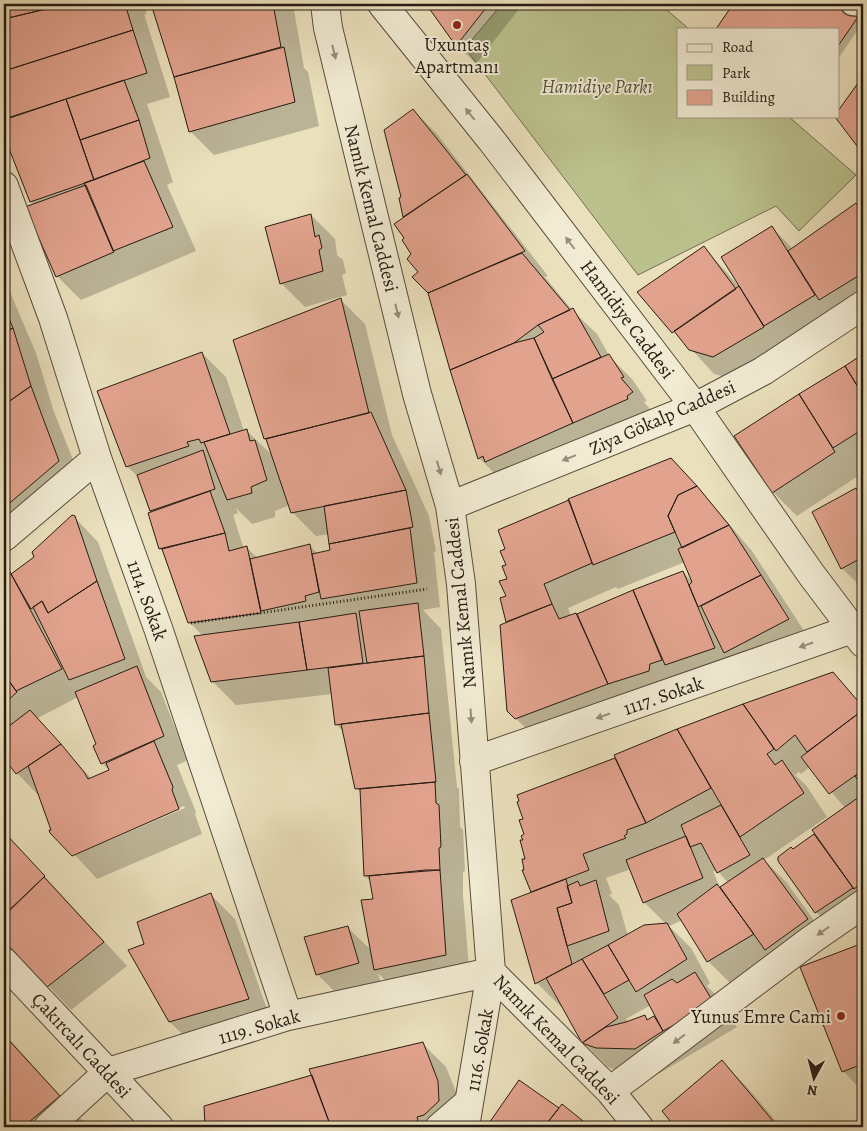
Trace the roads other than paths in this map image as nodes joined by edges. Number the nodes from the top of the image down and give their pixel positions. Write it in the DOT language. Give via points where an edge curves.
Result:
graph roads {
  1 [pos="325,4"];
  2 [pos="382,4"];
  3 [pos="852,4"];
  4 [pos="863,5"];
  5 [pos="4,186"];
  6 [pos="863,305"];
  7 [pos="695,407"];
  8 [pos="97,458"];
  9 [pos="450,506"];
  10 [pos="4,537"];
  11 [pos="857,636"];
  12 [pos="474,761"];
  13 [pos="863,904"];
  14 [pos="4,962"];
  15 [pos="492,972"];
  16 [pos="288,1016"];
  17 [pos="108,1072"];
  18 [pos="610,1091"];
  19 [pos="467,1115"];
  20 [pos="48,1127"];
  21 [pos="159,1127"];
  22 [pos="440,1127"];
  23 [pos="639,1127"];
  1 -- 9 [label="street, Namık Kemal Caddesi, one-way" via="328,28 417,394"];
  7 -- 2 [label="street, Hamidiye Caddesi, one-way" via="492,141"];
  3 -- 4 [label="lane"];
  5 -- 8 [label="street, 1114. Sokak" via="53,318"];
  6 -- 7 [label="street, Ziya Gökalp Caddesi" via="763,371"];
  7 -- 9 [label="street, Ziya Gökalp Caddesi, one-way"];
  7 -- 11 [label="street, Hamidiye Caddesi"];
  8 -- 10 [label="street"];
  8 -- 16 [label="street, 1114. Sokak" via="158,628"];
  9 -- 12 [label="street, Namık Kemal Caddesi, one-way" via="461,584"];
  11 -- 12 [label="street, 1117. Sokak, one-way"];
  12 -- 15 [label="street, Namık Kemal Caddesi"];
  13 -- 18 [label="street, one-way"];
  14 -- 17 [label="street, Çakırcalı Caddesi"];
  15 -- 16 [label="street, 1119. Sokak"];
  15 -- 18 [label="street, Namık Kemal Caddesi"];
  15 -- 19 [label="street, 1116. Sokak"];
  16 -- 17 [label="street, 1119. Sokak"];
  17 -- 20 [label="street, 1119. Sokak"];
  17 -- 21 [label="street, Çakırcalı Caddesi"];
  18 -- 23 [label="street, Namık Kemal Caddesi"];
  19 -- 22 [label="street"];
}
